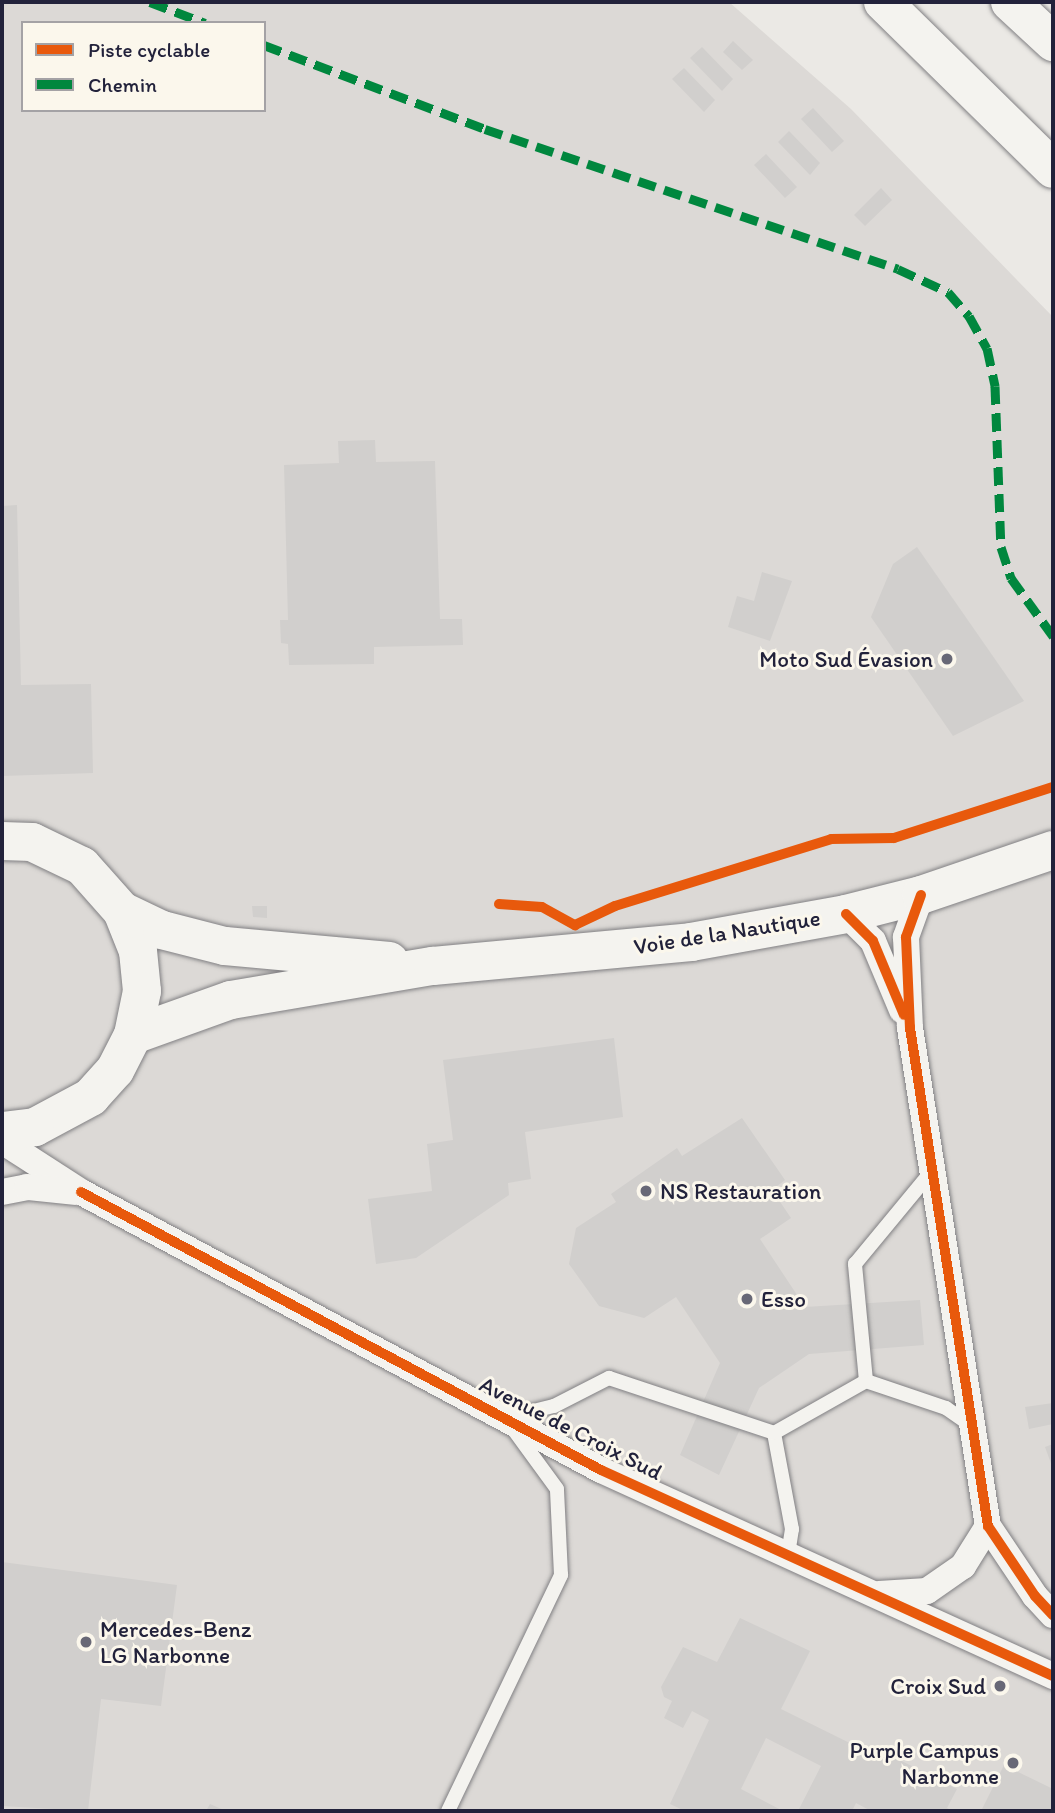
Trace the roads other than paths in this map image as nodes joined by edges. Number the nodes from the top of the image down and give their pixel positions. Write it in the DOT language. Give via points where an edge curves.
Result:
graph roads {
  1 [pos="883,2"];
  2 [pos="1010,2"];
  3 [pos="1053,42"];
  4 [pos="1053,169"];
  5 [pos="2,841"];
  6 [pos="1053,850"];
  7 [pos="921,895"];
  8 [pos="122,911"];
  9 [pos="846,914"];
  10 [pos="433,966"];
  11 [pos="910,1028"];
  12 [pos="133,1035"];
  13 [pos="2,1131"];
  14 [pos="2,1141"];
  15 [pos="931,1172"];
  16 [pos="2,1192"];
  17 [pos="81,1192"];
  18 [pos="866,1381"];
  19 [pos="505,1418"];
  20 [pos="970,1425"];
  21 [pos="774,1433"];
  22 [pos="988,1526"];
  23 [pos="788,1555"];
  24 [pos="874,1594"];
  25 [pos="1053,1615"];
  26 [pos="1053,1676"];
  27 [pos="448,1811"];
  1 -- 4 [label="main road"];
  2 -- 3 [label="main road"];
  5 -- 8 [label="main road" via="32,842 82,866"];
  6 -- 7 [label="main road, Voie de la Nautique"];
  7 -- 9 [label="main road, Voie de la Nautique"];
  7 -- 11 [label="street" via="906,937"];
  8 -- 10 [label="main road, Voie de la Nautique" via="162,930 225,946"];
  8 -- 12 [label="main road" via="138,951 142,991"];
  9 -- 10 [label="main road, Voie de la Nautique" via="691,942"];
  9 -- 11 [label="street" via="873,941"];
  10 -- 12 [label="main road, Voie de la Nautique" via="231,1000"];
  11 -- 15 [label="street"];
  12 -- 13 [label="main road" via="115,1070 91,1097 35,1127"];
  14 -- 17 [label="street, Avenue de Croix Sud"];
  15 -- 18 [label="lane" via="855,1264"];
  15 -- 20 [label="street"];
  16 -- 17 [label="street" via="27,1187"];
  17 -- 19 [label="street, Avenue de Croix Sud"];
  18 -- 20 [label="lane" via="946,1408"];
  18 -- 21 [label="lane"];
  19 -- 21 [label="lane" via="554,1406 609,1378"];
  19 -- 23 [label="street, Avenue de Croix Sud" via="601,1470"];
  19 -- 27 [label="lane" via="557,1489 561,1575"];
  20 -- 22 [label="street"];
  21 -- 23 [label="lane" via="792,1529"];
  22 -- 24 [label="street, Avenue de Croix Sud" via="963,1566 927,1591"];
  22 -- 25 [label="street"];
  23 -- 24 [label="street, Avenue de Croix Sud"];
  24 -- 26 [label="street, Avenue de Croix Sud"];
}
